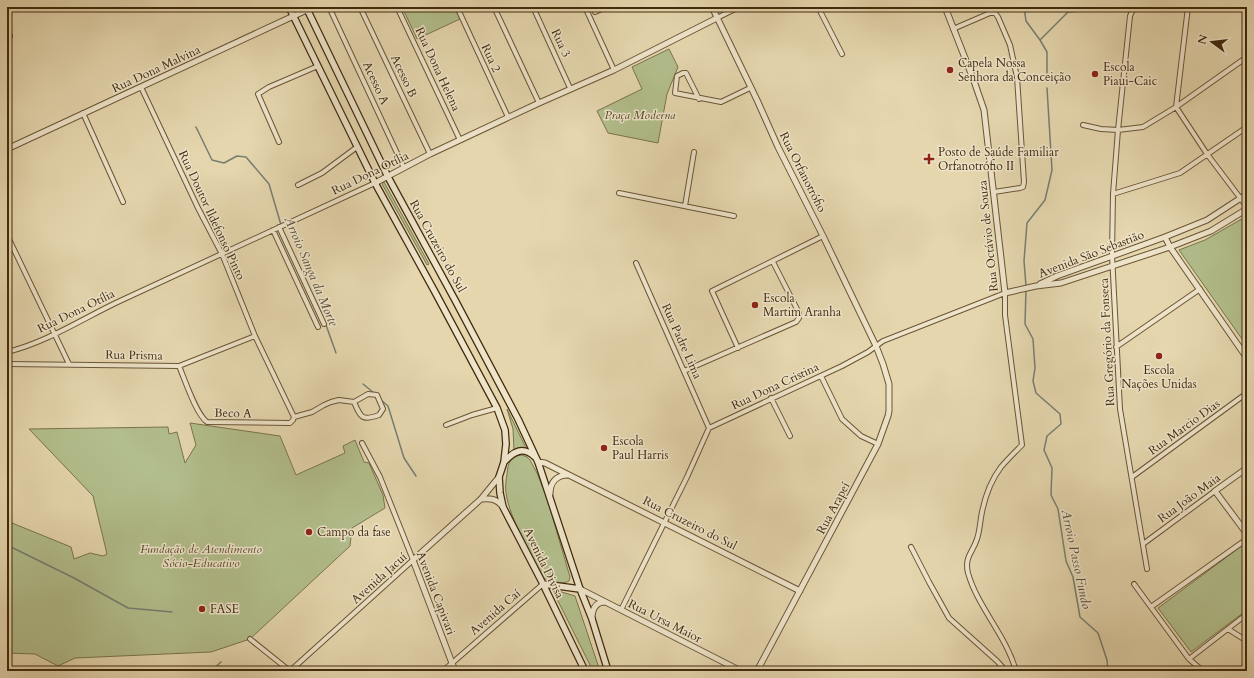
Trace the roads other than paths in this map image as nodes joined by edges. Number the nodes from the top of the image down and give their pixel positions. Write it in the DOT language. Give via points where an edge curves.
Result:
graph roads {
  1 [pos="289,7"];
  2 [pos="313,7"];
  3 [pos="329,7"];
  4 [pos="360,7"];
  5 [pos="397,7"];
  6 [pos="457,7"];
  7 [pos="494,7"];
  8 [pos="533,7"];
  9 [pos="585,7"];
  10 [pos="606,7"];
  11 [pos="712,7"];
  12 [pos="739,7"];
  13 [pos="818,7"];
  14 [pos="945,7"];
  15 [pos="1134,7"];
  16 [pos="1188,7"];
  17 [pos="306,8"];
  18 [pos="595,12"];
  19 [pos="293,16"];
  20 [pos="717,18"];
  21 [pos="953,29"];
  22 [pos="842,54"];
  23 [pos="1247,57"];
  24 [pos="318,66"];
  25 [pos="614,70"];
  26 [pos="141,87"];
  27 [pos="570,88"];
  28 [pos="750,88"];
  29 [pos="699,99"];
  30 [pos="539,103"];
  31 [pos="1176,107"];
  32 [pos="83,113"];
  33 [pos="508,117"];
  34 [pos="1083,125"];
  35 [pos="1247,127"];
  36 [pos="1118,130"];
  37 [pos="460,140"];
  38 [pos="279,142"];
  39 [pos="357,147"];
  40 [pos="7,150"];
  41 [pos="694,152"];
  42 [pos="430,154"];
  43 [pos="1207,154"];
  44 [pos="404,168"];
  45 [pos="388,177"];
  46 [pos="375,183"];
  47 [pos="298,185"];
  48 [pos="994,192"];
  49 [pos="619,193"];
  50 [pos="1113,194"];
  51 [pos="1247,194"];
  52 [pos="1241,199"];
  53 [pos="122,202"];
  54 [pos="685,206"];
  55 [pos="1247,208"];
  56 [pos="734,216"];
  57 [pos="279,227"];
  58 [pos="273,230"];
  59 [pos="7,235"];
  60 [pos="824,236"];
  61 [pos="1165,237"];
  62 [pos="1170,247"];
  63 [pos="222,254"];
  64 [pos="1112,255"];
  65 [pos="773,262"];
  66 [pos="636,263"];
  67 [pos="1113,267"];
  68 [pos="1036,286"];
  69 [pos="1200,289"];
  70 [pos="1004,293"];
  71 [pos="324,324"];
  72 [pos="318,327"];
  73 [pos="55,334"];
  74 [pos="255,336"];
  75 [pos="876,346"];
  76 [pos="1116,347"];
  77 [pos="738,348"];
  78 [pos="7,352"];
  79 [pos="1247,358"];
  80 [pos="7,364"];
  81 [pos="69,364"];
  82 [pos="179,366"];
  83 [pos="684,371"];
  84 [pos="821,376"];
  85 [pos="1247,393"];
  86 [pos="771,398"];
  87 [pos="354,402"];
  88 [pos="497,408"];
  89 [pos="294,417"];
  90 [pos="446,426"];
  91 [pos="709,428"];
  92 [pos="790,436"];
  93 [pos="362,443"];
  94 [pos="878,444"];
  95 [pos="504,462"];
  96 [pos="538,462"];
  97 [pos="1247,468"];
  98 [pos="571,475"];
  99 [pos="499,477"];
  100 [pos="1132,477"];
  101 [pos="1215,491"];
  102 [pos="550,494"];
  103 [pos="481,499"];
  104 [pos="503,507"];
  105 [pos="664,523"];
  106 [pos="1247,534"];
  107 [pos="1247,539"];
  108 [pos="1143,544"];
  109 [pos="912,547"];
  110 [pos="414,560"];
  111 [pos="1147,569"];
  112 [pos="543,584"];
  113 [pos="1134,584"];
  114 [pos="580,589"];
  115 [pos="800,591"];
  116 [pos="606,602"];
  117 [pos="1151,607"];
  118 [pos="621,610"];
  119 [pos="1247,614"];
  120 [pos="592,620"];
  121 [pos="1228,629"];
  122 [pos="250,639"];
  123 [pos="1247,641"];
  124 [pos="1189,659"];
  125 [pos="452,663"];
  126 [pos="290,671"];
  127 [pos="443,671"];
  128 [pos="455,671"];
  129 [pos="585,671"];
  130 [pos="608,671"];
  131 [pos="741,671"];
  132 [pos="757,671"];
  133 [pos="1006,671"];
  134 [pos="1016,671"];
  135 [pos="1203,671"];
  1 -- 19 [label="main road, Rua Cruzeiro do Sul"];
  2 -- 17 [label="street, Rua Dona Malvina"];
  3 -- 44 [label="street, Acesso A"];
  4 -- 42 [label="street, Acesso B"];
  5 -- 37 [label="street, Rua Dona Helena"];
  6 -- 33 [label="street, Rua 2"];
  7 -- 30 [label="street"];
  8 -- 27 [label="street, Rua 3"];
  9 -- 25 [label="street"];
  10 -- 18 [label="street"];
  11 -- 20 [label="street, Rua Orfanotrófio"];
  12 -- 20 [label="street, Rua Dona Otília"];
  13 -- 22 [label="street"];
  14 -- 21 [label="street, Rua Octávio de Souza"];
  15 -- 36 [label="street, Rua Gregório da Fonseca" via="1130,16"];
  16 -- 31 [label="street"];
  17 -- 19 [label="street, Rua Dona Malvina"];
  17 -- 45 [label="main road, Rua Cruzeiro do Sul"];
  19 -- 24 [label="main road, Rua Cruzeiro do Sul"];
  19 -- 26 [label="street, Rua Dona Malvina"];
  20 -- 25 [label="street, Rua Dona Otília"];
  20 -- 28 [label="street, Rua Orfanotrófio"];
  21 -- 48 [label="street, Rua Octávio de Souza" via="984,110"];
  21 -- 48 [label="street" via="995,13 1010,45 1018,80 1024,182 1020,188"];
  23 -- 31 [label="street"];
  24 -- 38 [label="street" via="258,94"];
  24 -- 39 [label="main road, Rua Cruzeiro do Sul"];
  25 -- 27 [label="street, Rua Dona Otília"];
  26 -- 32 [label="street, Rua Dona Malvina"];
  26 -- 63 [label="street, Rua Doutor Ildefonso Pinto"];
  27 -- 30 [label="street, Rua Dona Otília"];
  28 -- 29 [label="street" via="721,102"];
  28 -- 60 [label="street, Rua Orfanotrófio"];
  29 -- 29 [label="street" via="675,93 677,76 686,73"];
  30 -- 33 [label="street, Rua Dona Otília"];
  31 -- 36 [label="street" via="1143,128"];
  31 -- 43 [label="street"];
  32 -- 40 [label="street, Rua Dona Malvina"];
  32 -- 53 [label="street"];
  33 -- 37 [label="street, Rua Dona Otília"];
  34 -- 36 [label="street"];
  35 -- 43 [label="street"];
  36 -- 50 [label="street, Rua Gregório da Fonseca"];
  37 -- 42 [label="street, Rua Dona Otília"];
  39 -- 46 [label="main road, Rua Cruzeiro do Sul"];
  39 -- 47 [label="street" via="322,173"];
  41 -- 54 [label="street"];
  42 -- 44 [label="street, Rua Dona Otília"];
  43 -- 50 [label="street" via="1180,173"];
  43 -- 52 [label="street"];
  44 -- 45 [label="street, Rua Dona Otília"];
  45 -- 46 [label="street, Rua Dona Otília"];
  45 -- 96 [label="main road, Rua Cruzeiro do Sul" via="518,419"];
  46 -- 57 [label="street, Rua Dona Otília"];
  46 -- 88 [label="main road, Rua Cruzeiro do Sul"];
  48 -- 70 [label="street, Rua Octávio de Souza"];
  49 -- 54 [label="street"];
  50 -- 64 [label="street, Rua Gregório da Fonseca"];
  51 -- 52 [label="street, Avenida São Sebastião"];
  52 -- 55 [label="street"];
  52 -- 61 [label="street, Avenida São Sebastião" via="1207,220"];
  54 -- 56 [label="street"];
  55 -- 62 [label="street, Avenida São Sebastião" via="1211,231"];
  57 -- 58 [label="street, Rua Dona Otília"];
  57 -- 71 [label="street"];
  58 -- 63 [label="street, Rua Dona Otília"];
  58 -- 72 [label="street"];
  59 -- 73 [label="street"];
  60 -- 65 [label="street"];
  60 -- 75 [label="street, Rua Orfanotrófio"];
  61 -- 62 [label="street"];
  61 -- 64 [label="street, Avenida São Sebastião"];
  62 -- 67 [label="street, Avenida São Sebastião"];
  62 -- 69 [label="street"];
  63 -- 73 [label="street, Rua Dona Otília"];
  63 -- 74 [label="street, Rua Doutor Ildefonso Pinto"];
  64 -- 67 [label="street, Rua Gregório da Fonseca"];
  64 -- 68 [label="street, Avenida São Sebastião"];
  65 -- 77 [label="street" via="712,291"];
  65 -- 77 [label="street" via="799,313 799,318 796,322"];
  66 -- 83 [label="street, Rua Padre Lima"];
  67 -- 68 [label="street, Avenida São Sebastião" via="1061,283"];
  67 -- 76 [label="street, Rua Gregório da Fonseca"];
  68 -- 70 [label="street, Rua Dona Cristina"];
  69 -- 76 [label="street"];
  69 -- 79 [label="street"];
  70 -- 75 [label="street, Rua Dona Cristina"];
  70 -- 134 [label="street, Rua Octávio de Souza" via="1022,445 1000,468 989,490 977,540 967,559 968,572 980,602 997,629"];
  73 -- 78 [label="street, Rua Dona Otília"];
  73 -- 81 [label="street"];
  74 -- 82 [label="street, Rua Prisma"];
  74 -- 89 [label="street, Rua Doutor Ildefonso Pinto"];
  75 -- 84 [label="street, Rua Dona Cristina"];
  75 -- 94 [label="street, Rua Arapeí" via="890,384 888,416"];
  76 -- 100 [label="street, Rua Gregório da Fonseca" via="1120,409"];
  77 -- 83 [label="street"];
  80 -- 81 [label="street, Rua Prisma"];
  81 -- 82 [label="street, Rua Prisma"];
  82 -- 89 [label="street, Beco A" via="202,419 207,422 290,423"];
  83 -- 91 [label="street, Rua Padre Lima"];
  84 -- 86 [label="street, Rua Dona Cristina"];
  84 -- 94 [label="street" via="842,419 861,436"];
  85 -- 100 [label="street, Rua Marcio Dias"];
  86 -- 91 [label="street, Rua Dona Cristina"];
  86 -- 92 [label="street"];
  87 -- 87 [label="street" via="368,394 374,394 377,395 383,409 379,415 368,419 360,416"];
  87 -- 89 [label="street" via="339,400 305,415"];
  88 -- 90 [label="street"];
  88 -- 95 [label="main road, Rua Cruzeiro do Sul" via="505,430"];
  91 -- 105 [label="street"];
  93 -- 110 [label="street, Avenida Capivari" via="380,477"];
  94 -- 115 [label="street, Rua Arapeí"];
  95 -- 96 [label="main road" via="513,453 525,451"];
  95 -- 99 [label="main road, Avenida Divisa"];
  96 -- 98 [label="street, Rua Cruzeiro do Sul"];
  96 -- 102 [label="main road, Avenida Divisa"];
  97 -- 101 [label="street, Rua João Maia"];
  98 -- 102 [label="street" via="556,479 550,488"];
  98 -- 105 [label="street, Rua Cruzeiro do Sul"];
  99 -- 103 [label="street, Avenida Jacuí"];
  99 -- 104 [label="main road, Avenida Divisa"];
  100 -- 108 [label="street, Rua Gregório da Fonseca"];
  101 -- 106 [label="street"];
  101 -- 108 [label="street, Rua João Maia"];
  102 -- 114 [label="main road, Avenida Divisa"];
  103 -- 104 [label="street" via="496,500"];
  103 -- 110 [label="street, Avenida Jacuí"];
  104 -- 112 [label="main road, Avenida Divisa"];
  105 -- 115 [label="street, Rua Cruzeiro do Sul"];
  105 -- 118 [label="street"];
  107 -- 117 [label="street"];
  108 -- 111 [label="street, Rua Gregório da Fonseca"];
  109 -- 133 [label="street" via="949,618"];
  110 -- 125 [label="street, Avenida Capivari"];
  110 -- 126 [label="street, Avenida Jacuí"];
  112 -- 114 [label="main road"];
  112 -- 125 [label="street, Avenida Caí"];
  112 -- 129 [label="main road, Avenida Divisa"];
  113 -- 117 [label="street"];
  114 -- 116 [label="street, Rua Ursa Maior"];
  114 -- 120 [label="main road, Avenida Divisa"];
  115 -- 132 [label="street, Rua Arapeí"];
  116 -- 118 [label="street, Rua Ursa Maior"];
  116 -- 120 [label="street" via="600,602 594,609"];
  117 -- 124 [label="street"];
  118 -- 131 [label="street, Rua Ursa Maior"];
  119 -- 121 [label="street"];
  120 -- 130 [label="main road, Avenida Divisa"];
  121 -- 123 [label="street"];
  121 -- 124 [label="street"];
  122 -- 126 [label="street"];
  124 -- 135 [label="street"];
  125 -- 127 [label="street, Avenida Caí"];
  125 -- 128 [label="street, Avenida Capivari"];
}
